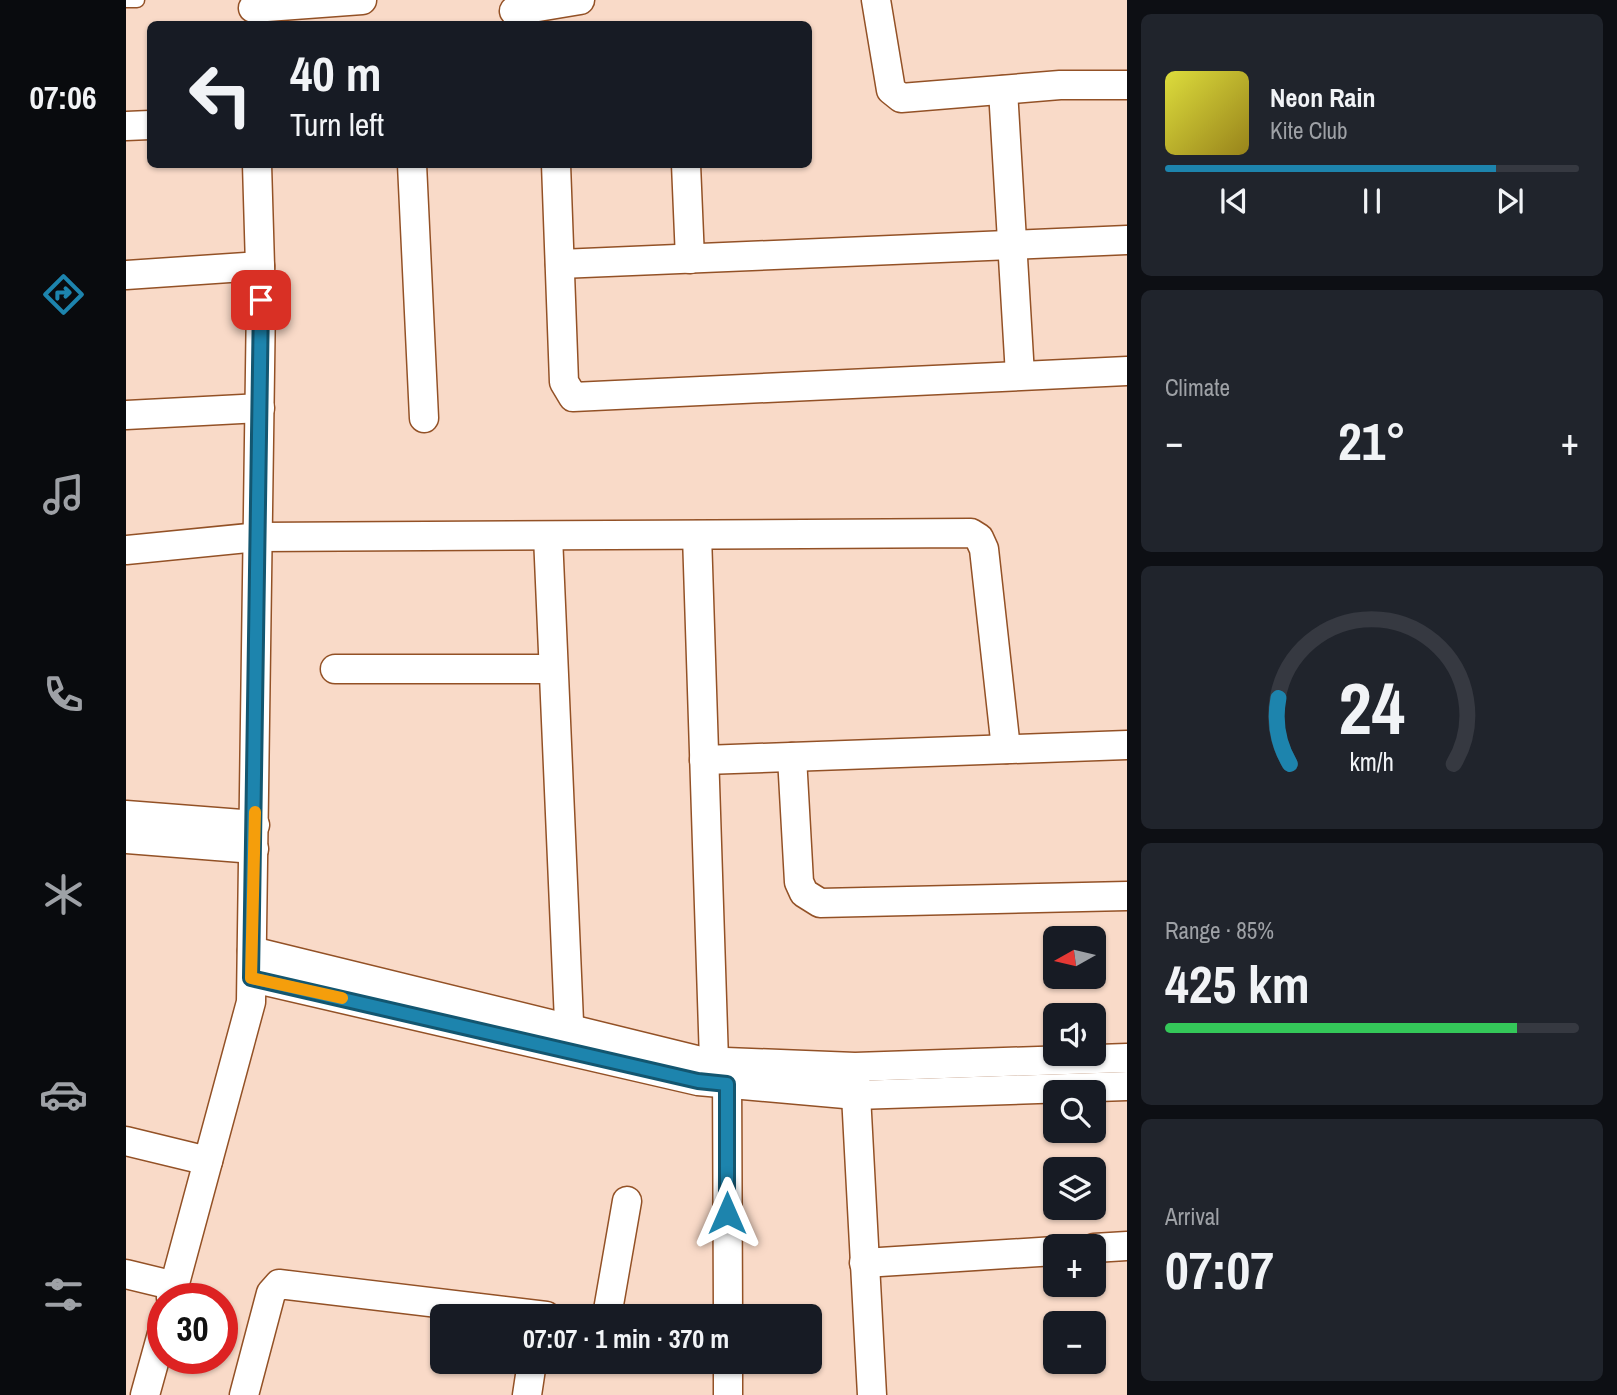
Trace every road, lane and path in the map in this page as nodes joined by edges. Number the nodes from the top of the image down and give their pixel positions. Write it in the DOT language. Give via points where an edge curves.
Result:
graph roads {
  1 [pos="126,0"];
  2 [pos="137,0"];
  3 [pos="362,0"];
  4 [pos="580,0"];
  5 [pos="876,0"];
  6 [pos="253,11"];
  7 [pos="514,12"];
  8 [pos="1127,85"];
  9 [pos="1003,90"];
  10 [pos="126,125"];
  11 [pos="147,125"];
  12 [pos="257,168"];
  13 [pos="412,168"];
  14 [pos="556,168"];
  15 [pos="685,168"];
  16 [pos="1127,240"];
  17 [pos="1015,245"];
  18 [pos="690,258"];
  19 [pos="560,264"];
  20 [pos="260,266"];
  21 [pos="126,275"];
  22 [pos="1127,372"];
  23 [pos="1020,375"];
  24 [pos="260,408"];
  25 [pos="126,415"];
  26 [pos="424,418"];
  27 [pos="697,535"];
  28 [pos="548,536"];
  29 [pos="258,537"];
  30 [pos="126,551"];
  31 [pos="335,669"];
  32 [pos="553,669"];
  33 [pos="1127,745"];
  34 [pos="1006,749"];
  35 [pos="792,757"];
  36 [pos="704,760"];
  37 [pos="126,815"];
  38 [pos="254,837"];
  39 [pos="126,839"];
  40 [pos="1127,896"];
  41 [pos="252,965"];
  42 [pos="569,1040"];
  43 [pos="1127,1058"];
  44 [pos="855,1067"];
  45 [pos="723,1069"];
  46 [pos="1127,1086"];
  47 [pos="856,1095"];
  48 [pos="126,1141"];
  49 [pos="208,1161"];
  50 [pos="627,1201"];
  51 [pos="1127,1246"];
  52 [pos="1106,1247"];
  53 [pos="1043,1252"];
  54 [pos="864,1263"];
  55 [pos="126,1274"];
  56 [pos="150,1283"];
  57 [pos="175,1283"];
  58 [pos="441,1304"];
  59 [pos="609,1304"];
  60 [pos="728,1304"];
  61 [pos="151,1374"];
  62 [pos="530,1374"];
  63 [pos="728,1374"];
  64 [pos="145,1395"];
  65 [pos="244,1395"];
  66 [pos="527,1395"];
  67 [pos="728,1395"];
  68 [pos="873,1395"];
  1 -- 2 [label="lane"];
  3 -- 6 [label="street"];
  4 -- 7 [label="street"];
  5 -- 9 [label="street" via="895,96"];
  8 -- 9 [label="street"];
  9 -- 17 [label="street"];
  10 -- 11 [label="street"];
  12 -- 20 [label="street"];
  13 -- 26 [label="street"];
  14 -- 19 [label="street"];
  15 -- 18 [label="street"];
  16 -- 17 [label="street"];
  17 -- 18 [label="street"];
  17 -- 23 [label="street"];
  18 -- 19 [label="street"];
  19 -- 23 [label="street" via="564,383 573,397"];
  20 -- 21 [label="street"];
  20 -- 24 [label="street"];
  22 -- 23 [label="street"];
  24 -- 25 [label="street"];
  24 -- 29 [label="street"];
  27 -- 28 [label="street"];
  27 -- 34 [label="street" via="971,533 979,538 985,549"];
  27 -- 36 [label="street"];
  28 -- 29 [label="street"];
  28 -- 32 [label="street"];
  29 -- 30 [label="street"];
  29 -- 38 [label="street"];
  31 -- 32 [label="street"];
  32 -- 42 [label="street"];
  33 -- 34 [label="street"];
  34 -- 35 [label="street"];
  35 -- 36 [label="street"];
  35 -- 40 [label="street" via="799,882 811,900"];
  36 -- 45 [label="street"];
  37 -- 38 [label="street"];
  38 -- 39 [label="street"];
  38 -- 41 [label="street"];
  41 -- 42 [label="street"];
  41 -- 49 [label="street" via="251,1002"];
  42 -- 45 [label="street"];
  43 -- 44 [label="street"];
  44 -- 45 [label="street"];
  44 -- 47 [label="street"];
  45 -- 47 [label="street"];
  45 -- 60 [label="street"];
  46 -- 47 [label="street"];
  47 -- 54 [label="street"];
  48 -- 49 [label="street"];
  49 -- 57 [label="street"];
  50 -- 59 [label="street"];
  51 -- 52 [label="street"];
  53 -- 54 [label="street"];
  54 -- 68 [label="street"];
  55 -- 56 [label="street"];
  58 -- 65 [label="street" via="279,1284 271,1293"];
  61 -- 64 [label="street"];
  62 -- 66 [label="street"];
  63 -- 67 [label="street"];
}
